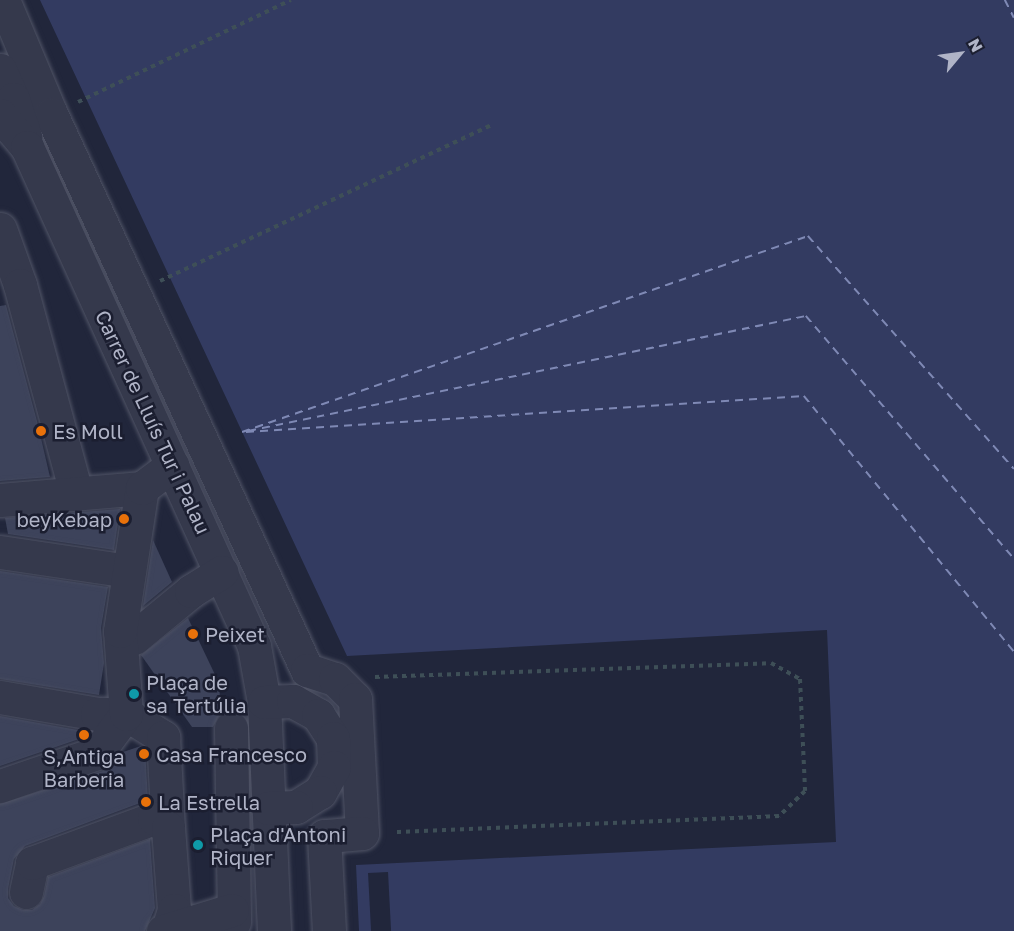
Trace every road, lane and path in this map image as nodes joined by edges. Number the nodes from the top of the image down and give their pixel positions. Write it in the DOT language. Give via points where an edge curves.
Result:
graph roads {
  1 [pos="3,0"];
  2 [pos="291,0"];
  3 [pos="0,70"];
  4 [pos="51,114"];
  5 [pos="0,115"];
  6 [pos="491,125"];
  7 [pos="27,147"];
  8 [pos="0,229"];
  9 [pos="134,294"];
  10 [pos="172,465"];
  11 [pos="142,488"];
  12 [pos="76,493"];
  13 [pos="0,500"];
  14 [pos="0,552"];
  15 [pos="129,571"];
  16 [pos="221,572"];
  17 [pos="127,634"];
  18 [pos="335,679"];
  19 [pos="0,697"];
  20 [pos="264,702"];
  21 [pos="111,714"];
  22 [pos="231,728"];
  23 [pos="0,786"];
  24 [pos="268,808"];
  25 [pos="161,823"];
  26 [pos="362,833"];
  27 [pos="26,892"];
  28 [pos="165,930"];
  29 [pos="274,931"];
  30 [pos="329,931"];
  1 -- 4 [label="street"];
  2 -- 4 [label="path"];
  3 -- 7 [label="street, Carrer de Lluís Tur i Palau" via="21,120"];
  4 -- 9 [label="street"];
  5 -- 7 [label="street, Carrer de Lluís Tur i Palau"];
  6 -- 9 [label="path"];
  7 -- 10 [label="street, Carrer de Lluís Tur i Palau"];
  8 -- 12 [label="street" via="20,285"];
  9 -- 18 [label="street" via="307,670"];
  10 -- 11 [label="street"];
  10 -- 16 [label="street, Carrer de Lluís Tur i Palau"];
  11 -- 12 [label="street, Carrer de Lluís Tur i Palau"];
  11 -- 15 [label="street"];
  12 -- 13 [label="street, Carrer de Lluís Tur i Palau"];
  14 -- 15 [label="street"];
  15 -- 17 [label="street"];
  16 -- 17 [label="street"];
  16 -- 20 [label="street, Carrer de Lluís Tur i Palau" via="254,646"];
  17 -- 21 [label="street"];
  18 -- 26 [label="street" via="355,699"];
  18 -- 26 [label="path" via="771,663 800,679 805,791 779,816"];
  19 -- 21 [label="street"];
  20 -- 24 [label="street, Carrer de Lluís Tur i Palau"];
  20 -- 24 [label="street" via="293,701 318,714 333,738 334,767 321,792 296,807"];
  21 -- 23 [label="street" via="97,753"];
  21 -- 25 [label="street" via="163,737"];
  22 -- 28 [label="street" via="237,917"];
  24 -- 29 [label="street, Carrer de Lluís Tur i Palau"];
  25 -- 27 [label="street" via="32,863"];
  25 -- 28 [label="street" via="174,910"];
  26 -- 30 [label="street" via="324,836"];
}
